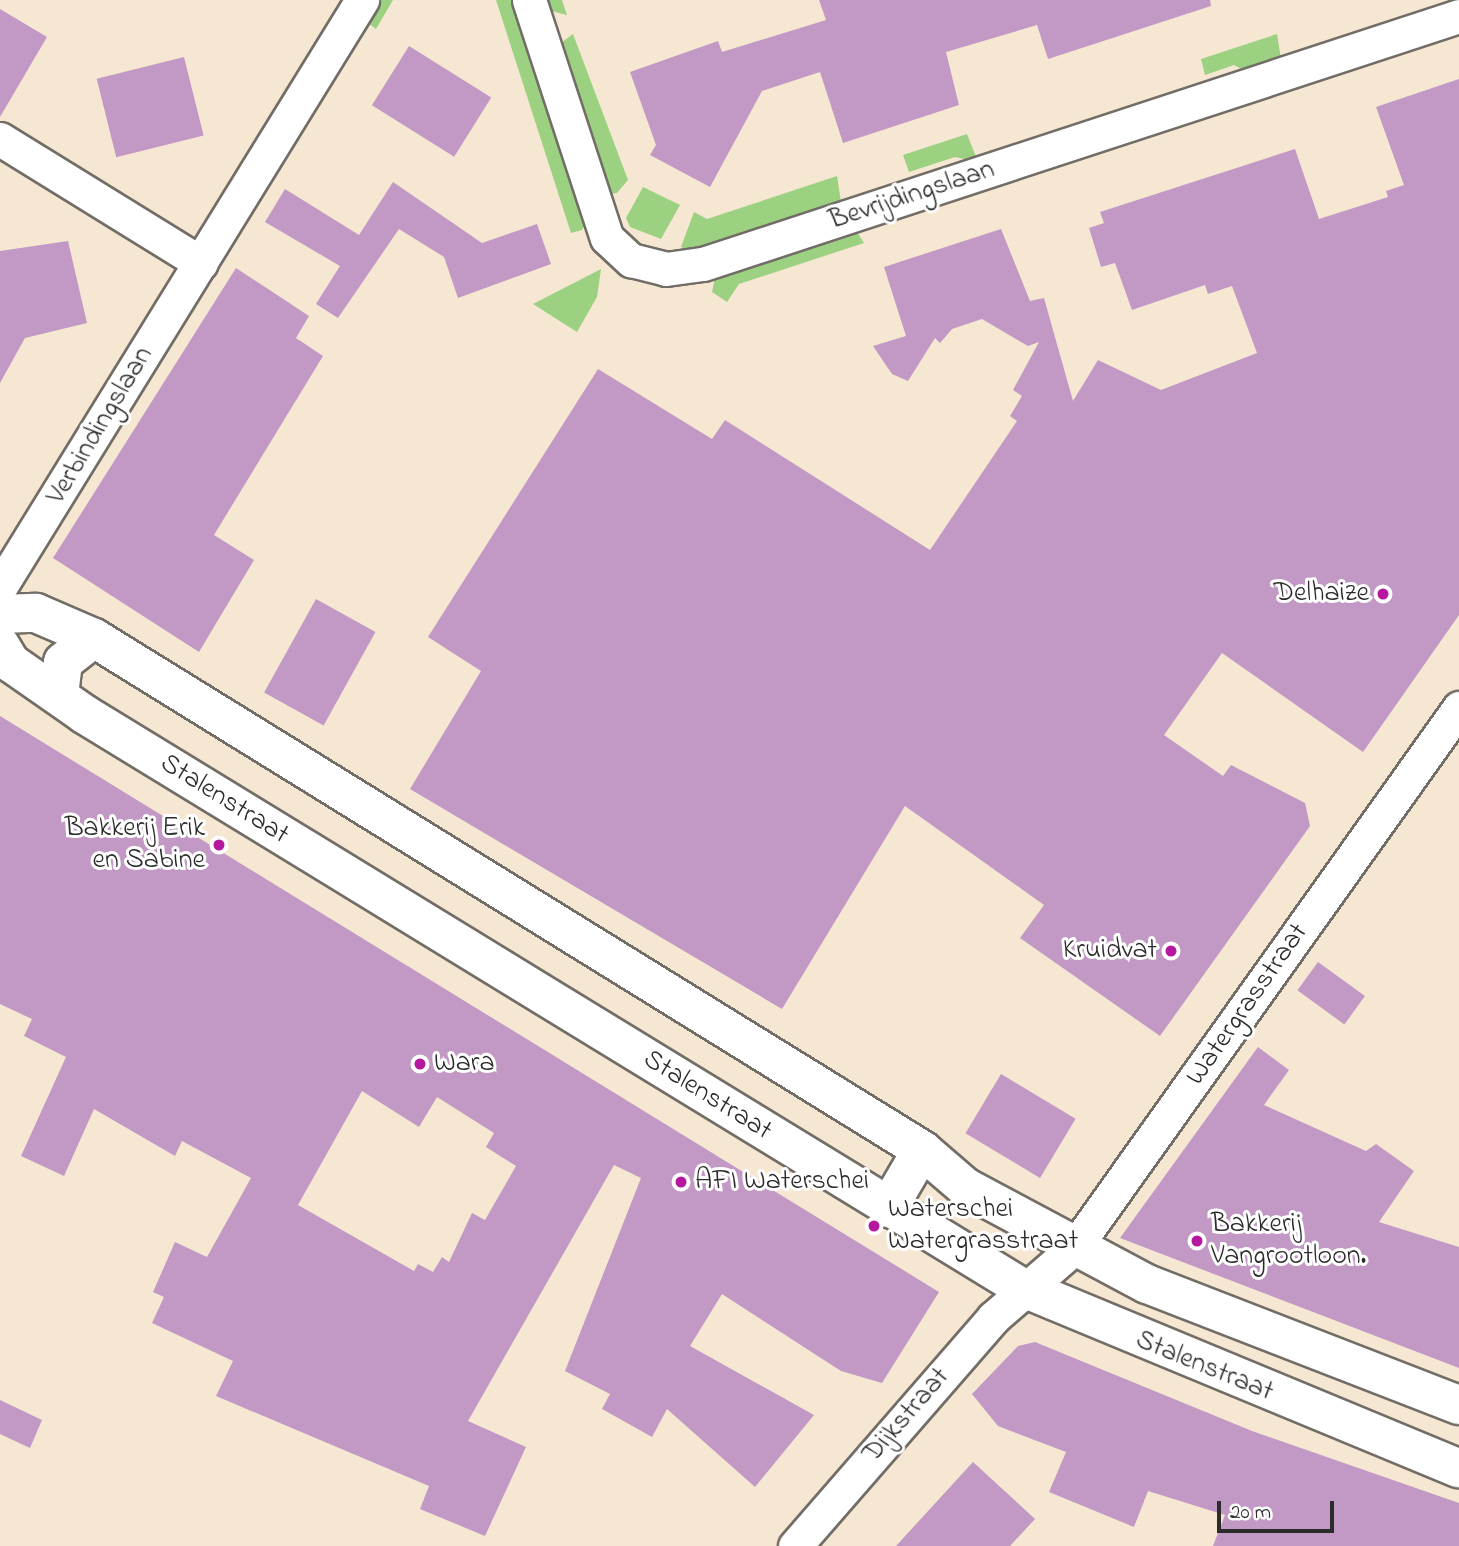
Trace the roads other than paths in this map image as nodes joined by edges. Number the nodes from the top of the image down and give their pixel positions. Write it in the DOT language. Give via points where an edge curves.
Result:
graph roads {
  1 [pos="362,0"];
  2 [pos="528,0"];
  3 [pos="1459,16"];
  4 [pos="0,139"];
  5 [pos="201,263"];
  6 [pos="0,587"];
  7 [pos="0,614"];
  8 [pos="94,638"];
  9 [pos="0,645"];
  10 [pos="59,695"];
  11 [pos="1459,708"];
  12 [pos="922,1150"];
  13 [pos="888,1208"];
  14 [pos="1075,1247"];
  15 [pos="1021,1287"];
  16 [pos="1459,1405"];
  17 [pos="1459,1468"];
  18 [pos="795,1546"];
  1 -- 5 [label="street, Verbindingslaan"];
  2 -- 3 [label="street, Bevrijdingslaan" via="607,238 631,260 666,269 703,264"];
  4 -- 5 [label="street"];
  5 -- 6 [label="street, Verbindingslaan"];
  7 -- 8 [label="street, Stalenstraat" via="36,613"];
  8 -- 10 [label="street" via="63,662"];
  8 -- 12 [label="street, Stalenstraat"];
  9 -- 10 [label="street, Stalenstraat" via="11,663"];
  10 -- 13 [label="street, Stalenstraat"];
  11 -- 14 [label="street, Watergrasstraat"];
  12 -- 13 [label="street"];
  12 -- 14 [label="street, Stalenstraat" via="965,1188"];
  13 -- 15 [label="street, Stalenstraat"];
  14 -- 15 [label="street, Watergrasstraat"];
  14 -- 16 [label="street, Stalenstraat" via="1174,1296"];
  15 -- 17 [label="street, Stalenstraat"];
  15 -- 18 [label="street, Dijkstraat"];
}
